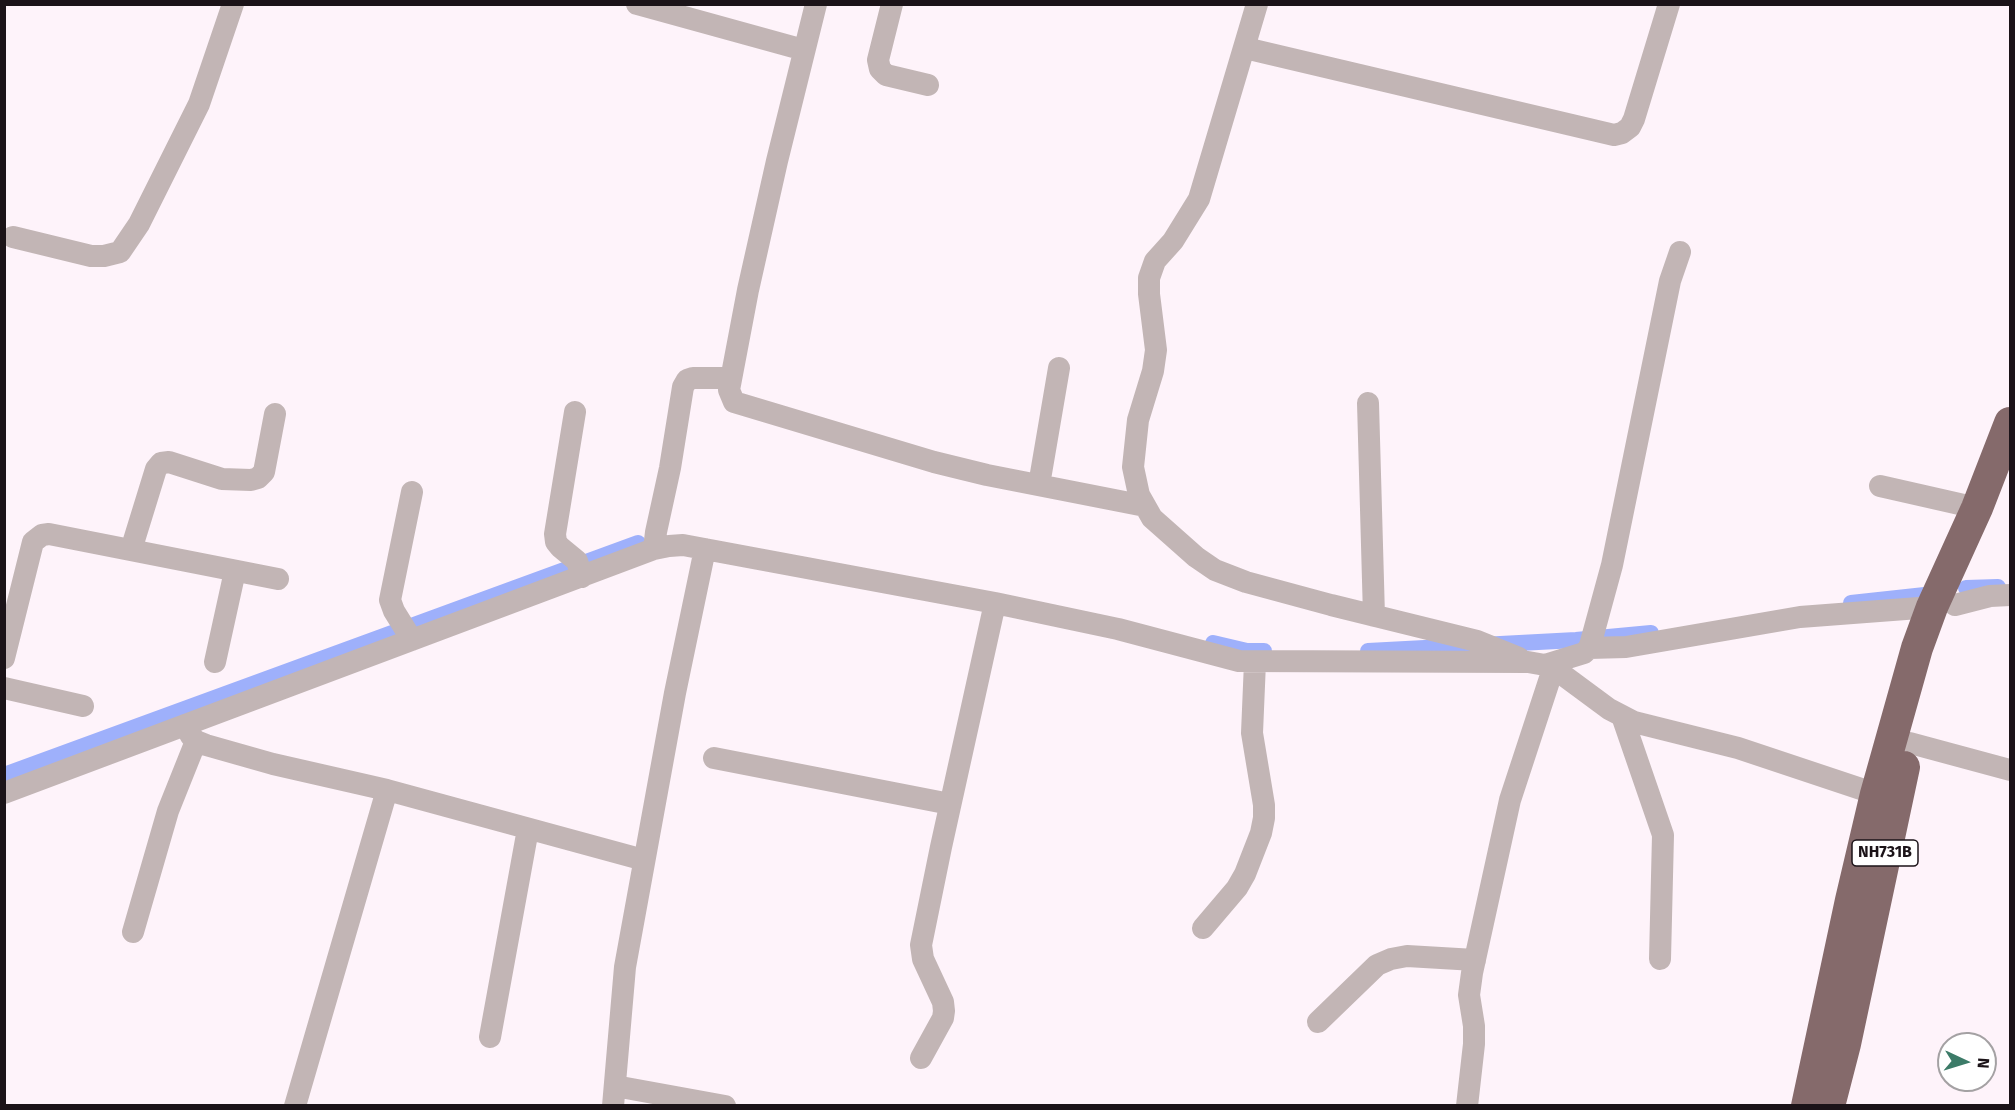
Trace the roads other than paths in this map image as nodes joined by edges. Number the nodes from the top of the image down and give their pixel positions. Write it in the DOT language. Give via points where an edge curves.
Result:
graph roads {
  1 [pos="233,4"];
  2 [pos="637,4"];
  3 [pos="816,4"];
  4 [pos="891,4"];
  5 [pos="1257,4"];
  6 [pos="1669,4"];
  7 [pos="1245,48"];
  8 [pos="804,50"];
  9 [pos="928,85"];
  10 [pos="13,237"];
  11 [pos="1680,252"];
  12 [pos="1059,368"];
  13 [pos="731,378"];
  14 [pos="1368,403"];
  15 [pos="575,412"];
  16 [pos="275,414"];
  17 [pos="2010,423"];
  18 [pos="2010,469"];
  19 [pos="1039,485"];
  20 [pos="1880,486"];
  21 [pos="412,492"];
  22 [pos="1145,506"];
  23 [pos="1977,508"];
  24 [pos="655,542"];
  25 [pos="705,549"];
  26 [pos="131,550"];
  27 [pos="580,569"];
  28 [pos="235,571"];
  29 [pos="278,579"];
  30 [pos="2010,595"];
  31 [pos="995,603"];
  32 [pos="1944,606"];
  33 [pos="1374,616"];
  34 [pos="407,632"];
  35 [pos="1592,641"];
  36 [pos="4,658"];
  37 [pos="215,662"];
  38 [pos="1254,662"];
  39 [pos="1542,665"];
  40 [pos="4,688"];
  41 [pos="83,706"];
  42 [pos="1622,716"];
  43 [pos="191,733"];
  44 [pos="1910,743"];
  45 [pos="714,758"];
  46 [pos="2010,770"];
  47 [pos="387,790"];
  48 [pos="4,793"];
  49 [pos="1876,794"];
  50 [pos="950,804"];
  51 [pos="528,829"];
  52 [pos="644,860"];
  53 [pos="1203,928"];
  54 [pos="134,932"];
  55 [pos="1660,959"];
  56 [pos="1475,960"];
  57 [pos="1318,1022"];
  58 [pos="490,1037"];
  59 [pos="921,1058"];
  60 [pos="614,1096"];
  61 [pos="296,1106"];
  62 [pos="725,1106"];
  63 [pos="1467,1106"];
  64 [pos="1807,1106"];
  65 [pos="1829,1106"];
  1 -- 10 [label="street" via="199,104 139,224 120,252 90,256"];
  2 -- 8 [label="street"];
  3 -- 8 [label="street"];
  4 -- 9 [label="street" via="878,60 880,69 886,75"];
  5 -- 7 [label="street"];
  6 -- 7 [label="street" via="1634,119 1630,127 1614,135"];
  7 -- 22 [label="street" via="1199,199 1173,241 1155,261 1149,278 1156,350 1138,420 1133,468"];
  8 -- 13 [label="street"];
  11 -- 35 [label="street" via="1670,281 1612,565"];
  12 -- 19 [label="street"];
  13 -- 19 [label="street" via="729,390 734,402 934,462"];
  13 -- 24 [label="street" via="693,378 683,387"];
  14 -- 33 [label="street"];
  15 -- 27 [label="street" via="555,534 556,542"];
  16 -- 26 [label="street" via="264,472 258,478 222,478 170,462 161,463"];
  17 -- 23 [label="highway"];
  18 -- 32 [label="highway, NH731B"];
  19 -- 22 [label="street"];
  20 -- 23 [label="street"];
  21 -- 34 [label="street" via="390,600"];
  22 -- 33 [label="street" via="1152,518 1215,570 1245,582"];
  23 -- 32 [label="highway"];
  24 -- 25 [label="street"];
  24 -- 27 [label="street"];
  25 -- 31 [label="street"];
  25 -- 52 [label="street"];
  26 -- 28 [label="street"];
  26 -- 36 [label="street" via="49,534 37,537"];
  27 -- 34 [label="street"];
  28 -- 29 [label="street"];
  28 -- 37 [label="street"];
  30 -- 32 [label="street"];
  31 -- 38 [label="street"];
  31 -- 50 [label="street"];
  32 -- 35 [label="street" via="1800,617 1626,647"];
  32 -- 44 [label="highway, NH731B" via="1940,643"];
  32 -- 49 [label="highway" via="1917,648"];
  33 -- 39 [label="street" via="1477,642"];
  34 -- 43 [label="street"];
  35 -- 39 [label="street" via="1584,653"];
  38 -- 39 [label="street"];
  38 -- 53 [label="street" via="1252,733 1264,818 1245,874"];
  39 -- 42 [label="street"];
  39 -- 56 [label="street"];
  40 -- 41 [label="street"];
  42 -- 49 [label="street" via="1738,748"];
  42 -- 55 [label="street" via="1663,835"];
  43 -- 47 [label="street" via="273,764"];
  43 -- 48 [label="street"];
  43 -- 54 [label="street"];
  44 -- 46 [label="street"];
  44 -- 65 [label="highway, NH731B"];
  45 -- 50 [label="street"];
  47 -- 51 [label="street"];
  47 -- 61 [label="street"];
  49 -- 64 [label="highway"];
  50 -- 59 [label="street" via="921,945 944,1011"];
  51 -- 52 [label="street"];
  51 -- 58 [label="street"];
  52 -- 60 [label="street" via="626,967"];
  56 -- 57 [label="street" via="1407,956 1391,959 1377,965"];
  56 -- 63 [label="street" via="1470,984 1474,1044"];
  60 -- 62 [label="street"];
}
